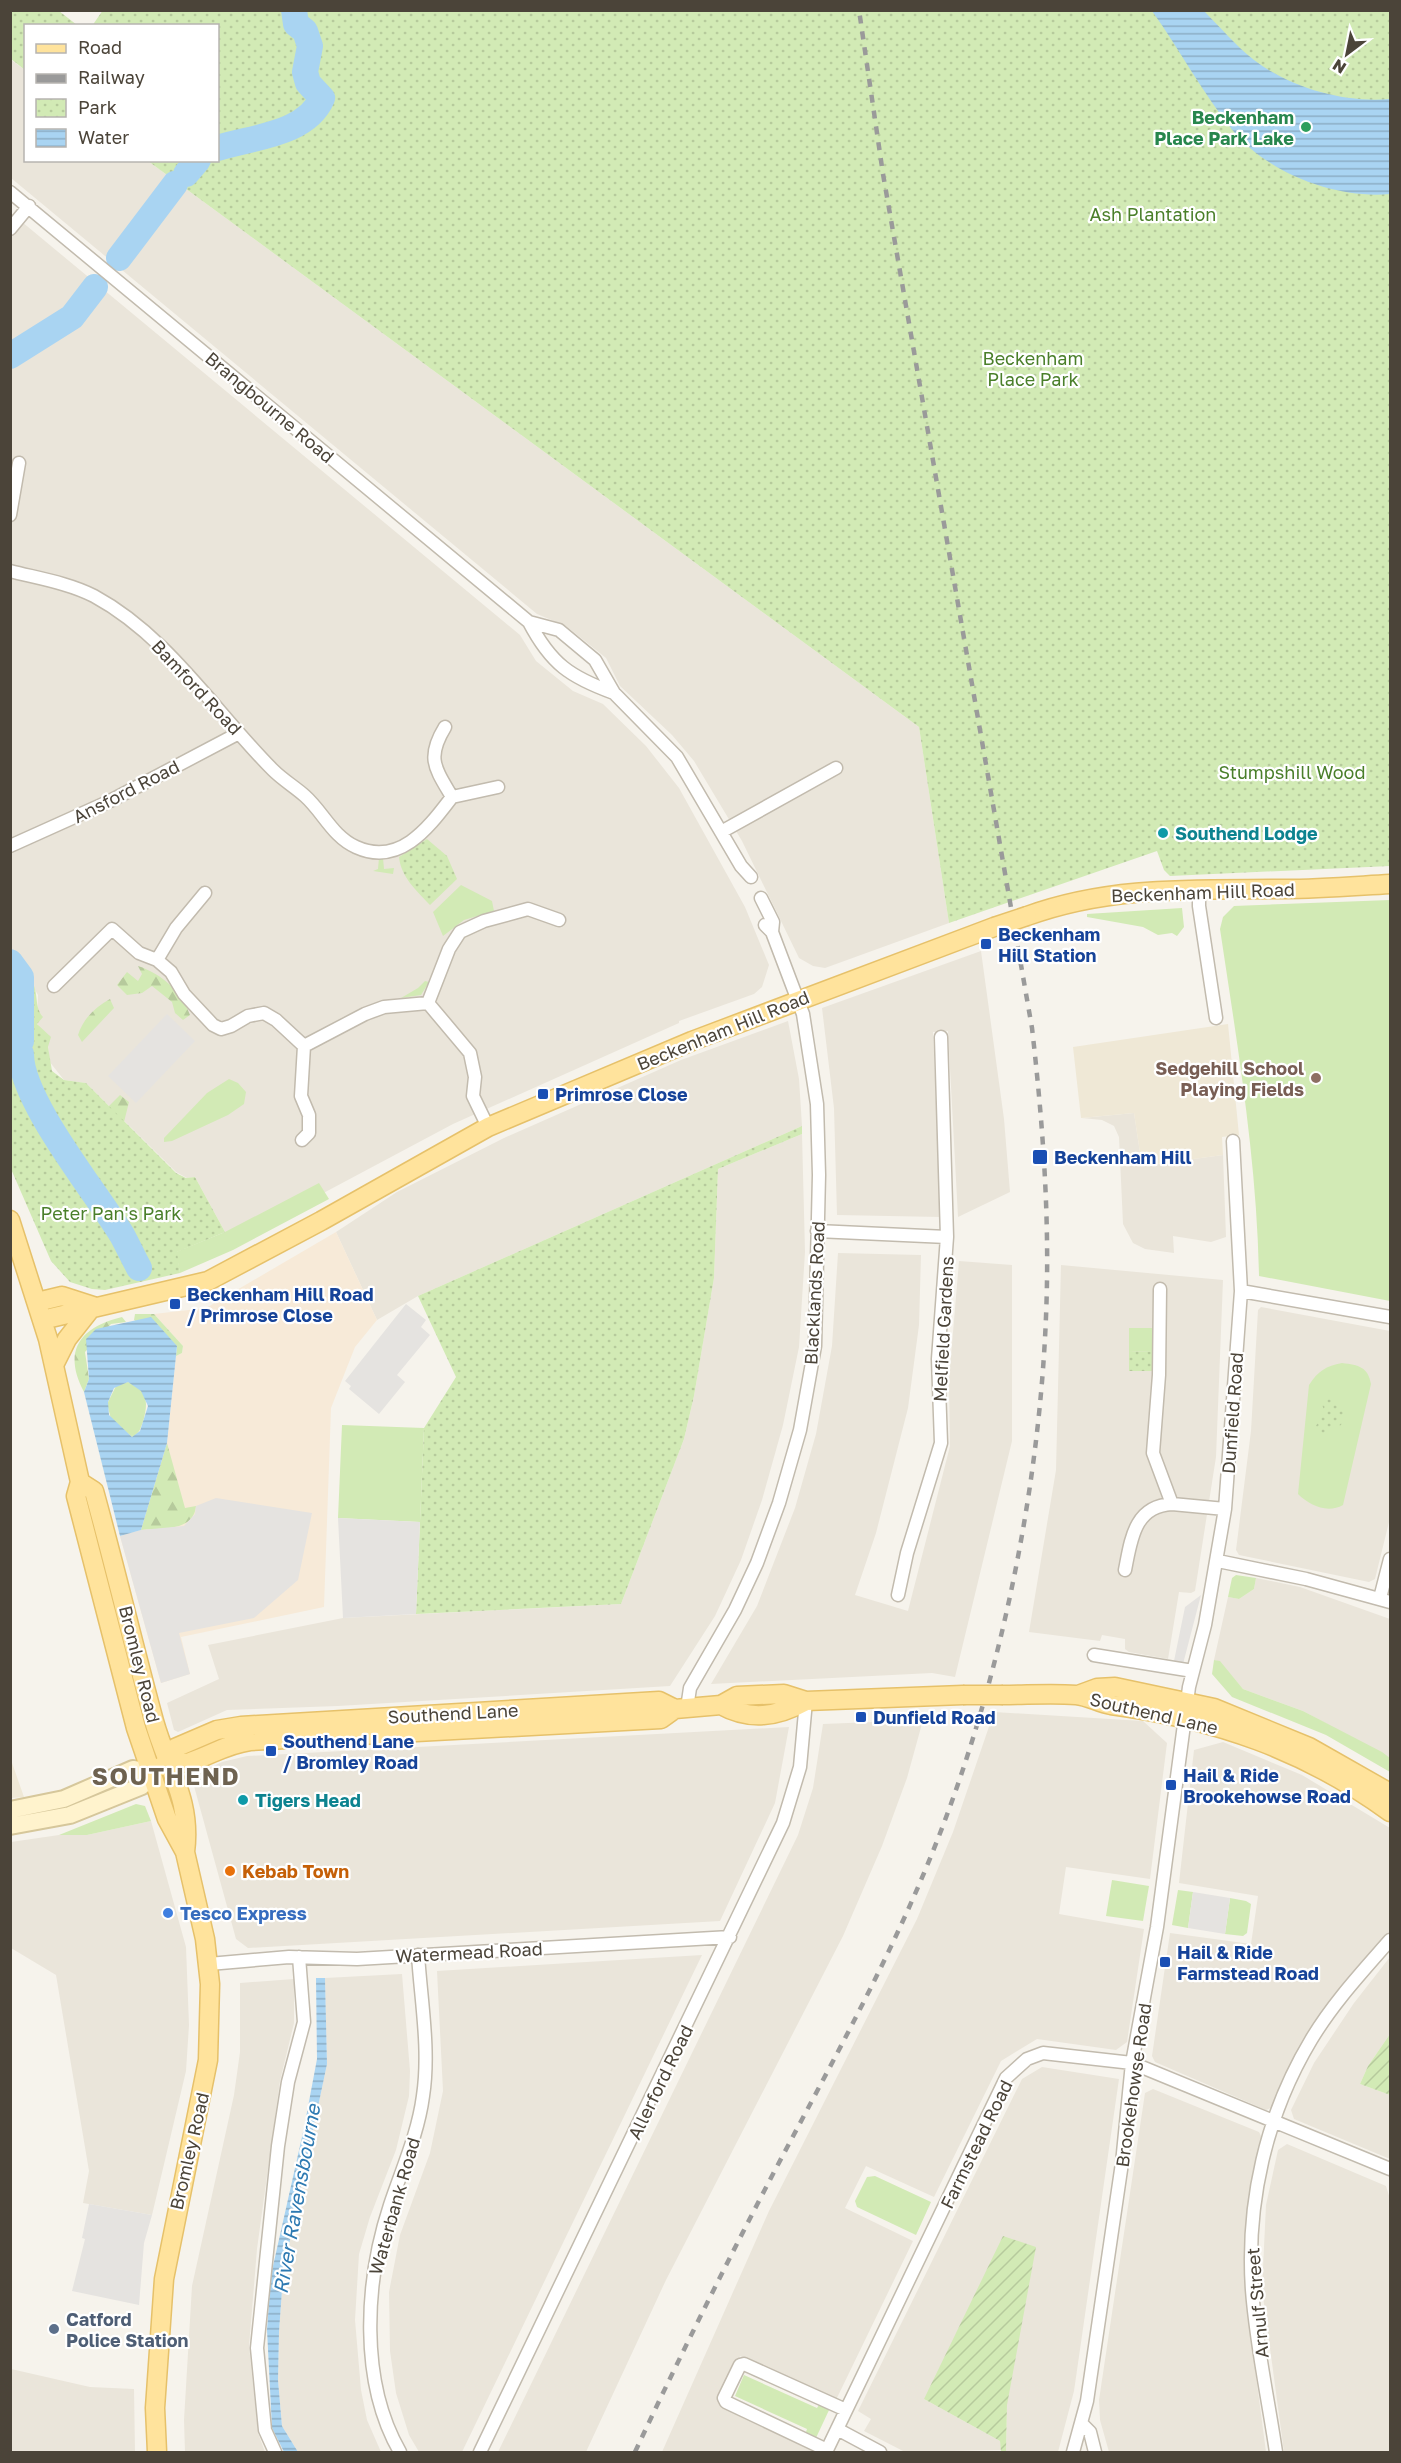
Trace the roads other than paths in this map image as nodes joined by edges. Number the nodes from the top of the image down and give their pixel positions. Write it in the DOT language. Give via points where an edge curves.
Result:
graph roads {
  1 [pos="10,192"];
  2 [pos="29,206"];
  3 [pos="10,229"];
  4 [pos="19,463"];
  5 [pos="10,515"];
  6 [pos="10,571"];
  7 [pos="529,622"];
  8 [pos="614,693"];
  9 [pos="445,727"];
  10 [pos="239,732"];
  11 [pos="836,768"];
  12 [pos="498,787"];
  13 [pos="452,797"];
  14 [pos="721,832"];
  15 [pos="10,846"];
  16 [pos="748,879"];
  17 [pos="1390,884"];
  18 [pos="1199,890"];
  19 [pos="205,893"];
  20 [pos="761,898"];
  21 [pos="559,920"];
  22 [pos="157,960"];
  23 [pos="54,986"];
  24 [pos="797,1000"];
  25 [pos="428,1003"];
  26 [pos="1216,1018"];
  27 [pos="941,1037"];
  28 [pos="304,1046"];
  29 [pos="488,1128"];
  30 [pos="302,1140"];
  31 [pos="1233,1142"];
  32 [pos="10,1220"];
  33 [pos="817,1232"];
  34 [pos="948,1237"];
  35 [pos="1160,1289"];
  36 [pos="1241,1291"];
  37 [pos="93,1306"];
  38 [pos="40,1311"];
  39 [pos="1390,1317"];
  40 [pos="54,1365"];
  41 [pos="80,1482"];
  42 [pos="1172,1504"];
  43 [pos="1226,1509"];
  44 [pos="1390,1559"];
  45 [pos="1218,1560"];
  46 [pos="1125,1570"];
  47 [pos="898,1594"];
  48 [pos="1385,1600"];
  49 [pos="1094,1655"];
  50 [pos="1193,1671"];
  51 [pos="806,1701"];
  52 [pos="681,1708"];
  53 [pos="1186,1708"];
  54 [pos="170,1761"];
  55 [pos="151,1772"];
  56 [pos="1390,1793"];
  57 [pos="10,1810"];
  58 [pos="1390,1812"];
  59 [pos="10,1826"];
  60 [pos="185,1852"];
  61 [pos="730,1937"];
  62 [pos="1390,1940"];
  63 [pos="418,1955"];
  64 [pos="298,1957"];
  65 [pos="209,1964"];
  66 [pos="1132,2063"];
  67 [pos="1274,2121"];
  68 [pos="1390,2169"];
  69 [pos="846,2410"];
  70 [pos="1082,2424"];
  71 [pos="837,2429"];
  72 [pos="826,2451"];
  73 [pos="157,2452"];
  74 [pos="275,2452"];
  75 [pos="400,2452"];
  76 [pos="480,2452"];
  77 [pos="880,2452"];
  78 [pos="1073,2452"];
  79 [pos="1095,2452"];
  80 [pos="1276,2452"];
  1 -- 2 [label="street, Brangbourne Road"];
  2 -- 3 [label="street"];
  2 -- 7 [label="street, Brangbourne Road"];
  4 -- 5 [label="street"];
  6 -- 10 [label="street, Bamford Road" via="93,595 126,618 159,644"];
  7 -- 8 [label="street, Brangbourne Road" via="544,650 579,680"];
  7 -- 8 [label="street, Brangbourne Road" via="559,630 595,660"];
  8 -- 14 [label="street, Brangbourne Road" via="677,757"];
  9 -- 13 [label="street" via="434,744 435,768"];
  10 -- 13 [label="street, Bamford Road" via="274,771 321,811 343,839 356,848 385,852 411,843 424,834"];
  10 -- 15 [label="street, Ansford Road" via="110,801"];
  11 -- 14 [label="street"];
  12 -- 13 [label="street"];
  14 -- 16 [label="street, Brangbourne Road"];
  17 -- 18 [label="main road, Beckenham Hill Road"];
  18 -- 24 [label="main road, Beckenham Hill Road, bridge" via="1065,903"];
  18 -- 26 [label="street"];
  19 -- 22 [label="street" via="176,928"];
  20 -- 24 [label="street" via="773,922 768,928"];
  21 -- 25 [label="street" via="528,909 460,932 449,949"];
  22 -- 23 [label="street" via="139,953 112,929"];
  22 -- 28 [label="street" via="213,1025 221,1029 264,1013"];
  24 -- 29 [label="main road, Beckenham Hill Road"];
  24 -- 33 [label="street, Blacklands Road" via="803,1014 817,1104"];
  25 -- 28 [label="street" via="384,1007"];
  25 -- 29 [label="street" via="470,1053 476,1077 473,1096"];
  27 -- 34 [label="street, Melfield Gardens"];
  28 -- 30 [label="street" via="301,1096 309,1115 309,1133"];
  29 -- 37 [label="main road, Beckenham Hill Road" via="208,1281"];
  31 -- 36 [label="street, Dunfield Road"];
  32 -- 38 [label="main road, Bromley Road"];
  33 -- 34 [label="street, Melfield Gardens"];
  33 -- 52 [label="street, Blacklands Road" via="814,1346 800,1430 757,1563"];
  34 -- 47 [label="street, Melfield Gardens" via="938,1359 941,1443"];
  35 -- 42 [label="street" via="1153,1452"];
  36 -- 39 [label="street"];
  36 -- 43 [label="street, Dunfield Road"];
  37 -- 38 [label="main road, Beckenham Hill Road" via="62,1296"];
  37 -- 40 [label="main road" via="67,1339"];
  38 -- 40 [label="main road, Bromley Road"];
  40 -- 41 [label="main road, Bromley Road"];
  41 -- 54 [label="main road, Bromley Road" via="94,1491 154,1721"];
  41 -- 55 [label="main road, Bromley Road" via="76,1496"];
  42 -- 43 [label="street"];
  42 -- 46 [label="street" via="1158,1504 1134,1526"];
  43 -- 45 [label="street, Dunfield Road"];
  44 -- 48 [label="street"];
  45 -- 48 [label="street"];
  45 -- 50 [label="street, Dunfield Road"];
  49 -- 50 [label="street"];
  50 -- 53 [label="street, Dunfield Road"];
  51 -- 52 [label="main road, Southend Lane" via="784,1694 737,1696 721,1705"];
  51 -- 53 [label="main road, Southend Lane, bridge" via="1078,1695 1096,1702"];
  51 -- 61 [label="street, Allerford Road" via="800,1767 793,1794"];
  52 -- 54 [label="main road, Southend Lane" via="661,1719 483,1720 272,1732 232,1743 188,1763"];
  53 -- 56 [label="main road, Southend Lane" via="1279,1733"];
  53 -- 58 [label="main road, Southend Lane" via="1310,1764"];
  53 -- 66 [label="street, Brookehowse Road" via="1157,1927"];
  54 -- 55 [label="main road, Southend Lane"];
  54 -- 60 [label="main road, Bromley Road" via="188,1827"];
  55 -- 57 [label="street" via="133,1769 64,1799"];
  55 -- 59 [label="street" via="142,1786 79,1812"];
  55 -- 60 [label="main road, Bromley Road" via="167,1819"];
  60 -- 65 [label="main road, Bromley Road"];
  61 -- 63 [label="street, Watermead Road"];
  61 -- 76 [label="street, Allerford Road"];
  62 -- 67 [label="street, Arnulf Street" via="1311,2040"];
  63 -- 64 [label="street, Watermead Road"];
  63 -- 75 [label="street, Waterbank Road" via="423,2096 376,2258 370,2308 380,2409"];
  64 -- 65 [label="street, Watermead Road"];
  64 -- 74 [label="street" via="304,2022 288,2082 278,2146 257,2348 265,2430"];
  65 -- 73 [label="main road, Bromley Road" via="212,2008 208,2060 164,2279 155,2408"];
  66 -- 67 [label="street, Farmstead Road"];
  66 -- 69 [label="street, Farmstead Road" via="1043,2053 1011,2071"];
  66 -- 70 [label="street, Brookehowse Road" via="1122,2163"];
  67 -- 68 [label="street, Farmstead Road"];
  67 -- 80 [label="street, Arnulf Street" via="1256,2194 1251,2265 1254,2314"];
  69 -- 71 [label="street, Farmstead Road"];
  69 -- 72 [label="street" via="740,2365 724,2398 726,2402"];
  70 -- 78 [label="street, Brookehowse Road"];
  70 -- 79 [label="street" via="1090,2432"];
  71 -- 72 [label="street, Farmstead Road"];
  71 -- 77 [label="street"];
}
